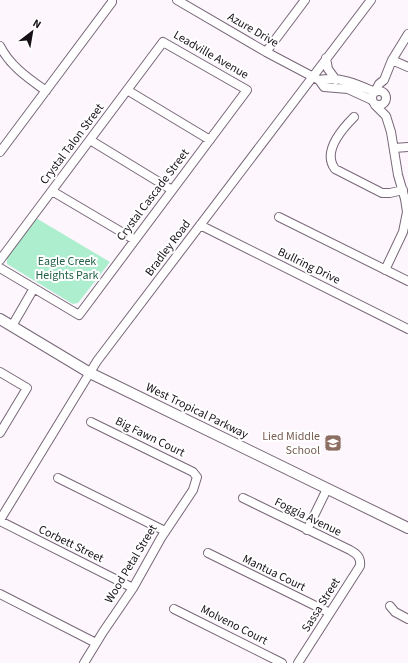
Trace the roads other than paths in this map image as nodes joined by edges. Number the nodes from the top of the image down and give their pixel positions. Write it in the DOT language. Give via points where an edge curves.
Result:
graph roads {
  1 [pos="112,0"];
  2 [pos="177,0"];
  3 [pos="305,0"];
  4 [pos="371,0"];
  5 [pos="408,34"];
  6 [pos="164,42"];
  7 [pos="0,46"];
  8 [pos="266,52"];
  9 [pos="326,58"];
  10 [pos="392,60"];
  11 [pos="408,67"];
  12 [pos="315,79"];
  13 [pos="336,80"];
  14 [pos="127,90"];
  15 [pos="247,90"];
  16 [pos="46,91"];
  17 [pos="381,95"];
  18 [pos="373,102"];
  19 [pos="386,116"];
  20 [pos="354,117"];
  21 [pos="90,140"];
  22 [pos="210,140"];
  23 [pos="408,147"];
  24 [pos="394,148"];
  25 [pos="0,152"];
  26 [pos="52,190"];
  27 [pos="172,190"];
  28 [pos="403,190"];
  29 [pos="279,217"];
  30 [pos="200,225"];
  31 [pos="135,240"];
  32 [pos="0,260"];
  33 [pos="0,268"];
  34 [pos="385,270"];
  35 [pos="408,281"];
  36 [pos="34,288"];
  37 [pos="0,320"];
  38 [pos="12,326"];
  39 [pos="408,329"];
  40 [pos="0,372"];
  41 [pos="90,373"];
  42 [pos="91,422"];
  43 [pos="0,433"];
  44 [pos="197,477"];
  45 [pos="58,478"];
  46 [pos="327,489"];
  47 [pos="243,498"];
  48 [pos="0,521"];
  49 [pos="408,528"];
  50 [pos="307,530"];
  51 [pos="165,531"];
  52 [pos="208,553"];
  53 [pos="360,560"];
  54 [pos="133,588"];
  55 [pos="0,594"];
  56 [pos="390,606"];
  57 [pos="174,609"];
  58 [pos="330,613"];
  59 [pos="408,619"];
  60 [pos="96,643"];
  61 [pos="84,663"];
  62 [pos="282,663"];
  63 [pos="298,663"];
  1 -- 16 [label="street"];
  2 -- 8 [label="street, Azure Drive"];
  3 -- 8 [label="street"];
  4 -- 9 [label="street, Bradley Road"];
  5 -- 10 [label="street"];
  6 -- 14 [label="street, Crystal Talon Street"];
  6 -- 15 [label="street, Leadville Avenue"];
  7 -- 16 [label="street" via="18,70"];
  8 -- 12 [label="street, Azure Drive"];
  9 -- 12 [label="street, Bradley Road"];
  9 -- 13 [label="street" via="328,69"];
  10 -- 11 [label="street"];
  10 -- 17 [label="street" via="384,80 386,86"];
  12 -- 13 [label="street, Azure Drive"];
  12 -- 18 [label="street, Azure Drive" via="324,87 348,89"];
  12 -- 30 [label="street, Bradley Road"];
  13 -- 17 [label="street, Azure Drive" via="351,81"];
  14 -- 21 [label="street, Crystal Talon Street"];
  14 -- 22 [label="street"];
  15 -- 22 [label="street, Crystal Cascade Street"];
  16 -- 25 [label="street"];
  17 -- 18 [label="street" via="372,96"];
  17 -- 18 [label="street" via="381,105"];
  17 -- 19 [label="street" via="387,111"];
  18 -- 19 [label="street"];
  19 -- 24 [label="street"];
  20 -- 28 [label="street" via="344,126 332,148 330,159 335,169 382,193"];
  21 -- 26 [label="street, Crystal Talon Street"];
  21 -- 27 [label="street"];
  22 -- 27 [label="street, Crystal Cascade Street"];
  23 -- 24 [label="street"];
  24 -- 28 [label="street"];
  26 -- 31 [label="street"];
  26 -- 32 [label="street, Crystal Talon Street"];
  27 -- 31 [label="street, Crystal Cascade Street"];
  28 -- 34 [label="street" via="407,212 403,232"];
  29 -- 34 [label="street"];
  30 -- 39 [label="street, Bullring Drive"];
  30 -- 41 [label="street, Bradley Road"];
  31 -- 36 [label="street, Crystal Cascade Street" via="78,315"];
  33 -- 36 [label="street"];
  34 -- 35 [label="street"];
  36 -- 38 [label="street"];
  37 -- 38 [label="main road, West Tropical Parkway"];
  38 -- 41 [label="main road, West Tropical Parkway"];
  40 -- 43 [label="street" via="27,388"];
  41 -- 46 [label="main road, West Tropical Parkway"];
  41 -- 48 [label="street, Bradley Road"];
  42 -- 44 [label="street, Big Fawn Court" via="193,472"];
  44 -- 51 [label="street, Wood Petal Street" via="193,490"];
  45 -- 51 [label="street"];
  46 -- 49 [label="main road, West Tropical Parkway"];
  46 -- 50 [label="street"];
  47 -- 50 [label="street, Foggia Avenue"];
  48 -- 54 [label="street, Corbett Street"];
  50 -- 53 [label="street, Foggia Avenue" via="350,550 357,554"];
  51 -- 54 [label="street, Wood Petal Street"];
  52 -- 58 [label="street, Mantua Court"];
  53 -- 58 [label="street, Sassa Street" via="360,566"];
  54 -- 60 [label="street, Wood Petal Street"];
  55 -- 60 [label="street"];
  56 -- 59 [label="street"];
  57 -- 62 [label="street, Molveno Court"];
  58 -- 63 [label="street, Sassa Street"];
  60 -- 61 [label="street, Wood Petal Street"];
}
